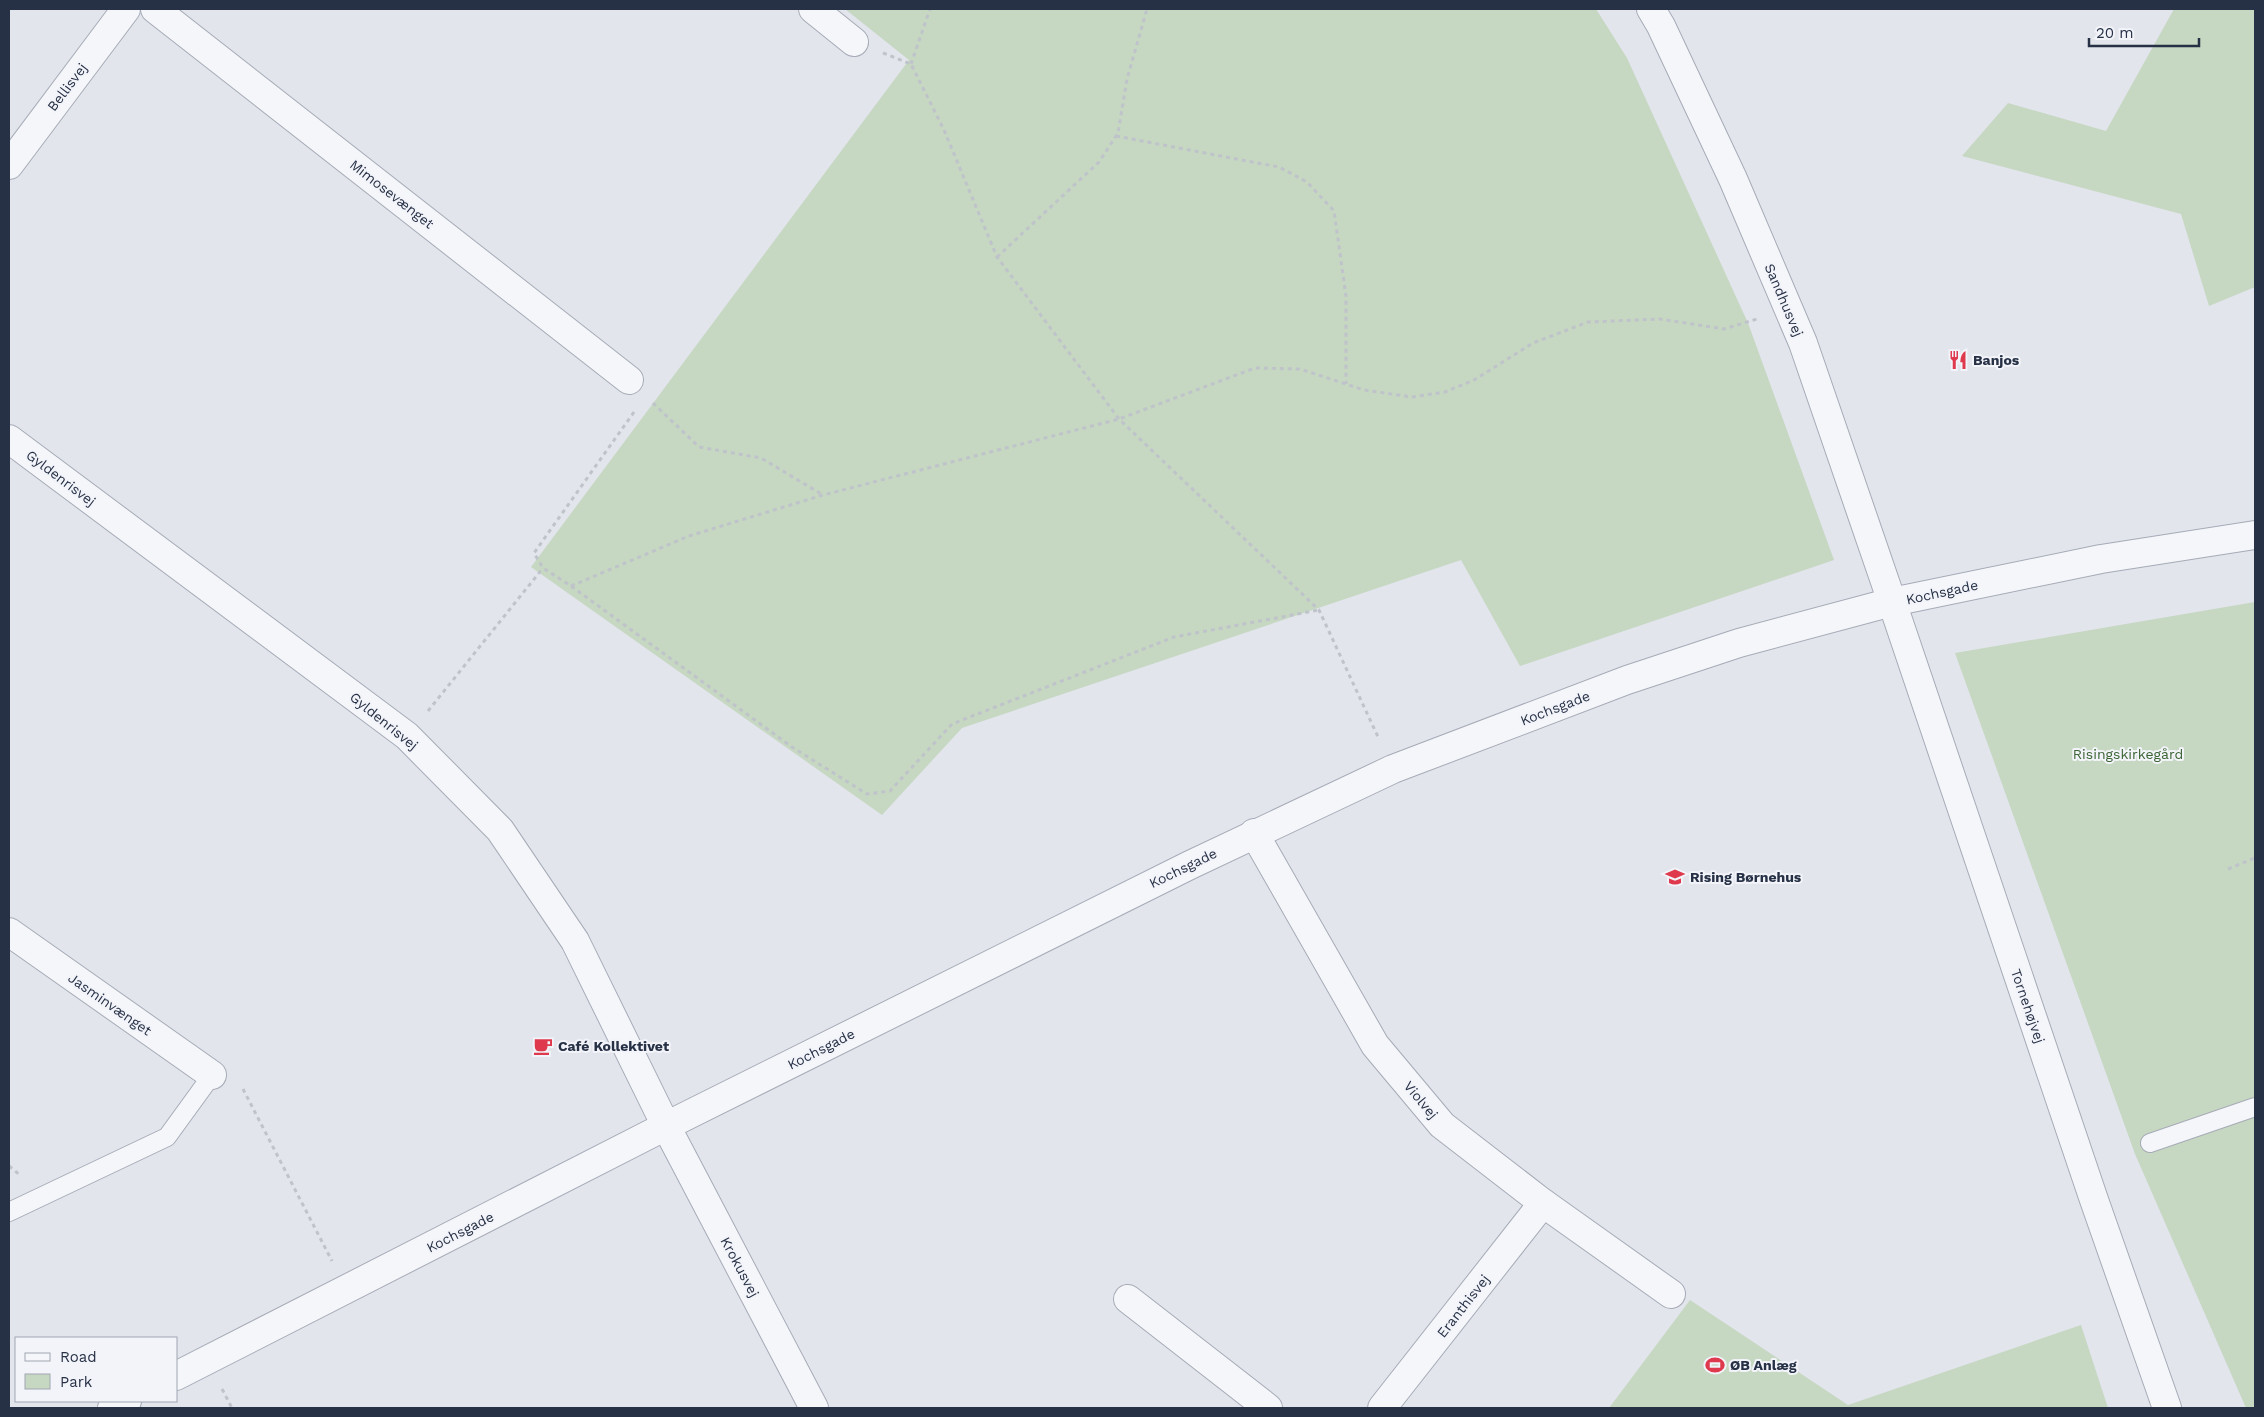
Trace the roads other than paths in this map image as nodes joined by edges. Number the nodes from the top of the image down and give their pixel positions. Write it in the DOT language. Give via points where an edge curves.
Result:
graph roads {
  1 [pos="126,9"];
  2 [pos="155,9"];
  3 [pos="812,9"];
  4 [pos="1651,9"];
  5 [pos="854,42"];
  6 [pos="12,153"];
  7 [pos="637,388"];
  8 [pos="9,439"];
  9 [pos="2255,535"];
  10 [pos="1892,602"];
  11 [pos="1254,833"];
  12 [pos="9,932"];
  13 [pos="212,1075"];
  14 [pos="2255,1107"];
  15 [pos="666,1126"];
  16 [pos="2150,1143"];
  17 [pos="1543,1203"];
  18 [pos="9,1212"];
  19 [pos="1671,1294"];
  20 [pos="1128,1299"];
  21 [pos="178,1375"];
  22 [pos="125,1402"];
  23 [pos="112,1408"];
  24 [pos="814,1408"];
  25 [pos="1268,1408"];
  26 [pos="1382,1408"];
  27 [pos="2167,1408"];
  1 -- 6 [label="street, Bellisvej"];
  2 -- 7 [label="street, Mimosevænget"];
  3 -- 5 [label="street"];
  4 -- 10 [label="street, Sandhusvej" via="1733,179 1802,343"];
  8 -- 15 [label="street, Gyldenrisvej" via="407,736 500,830 575,940"];
  9 -- 10 [label="street, Kochsgade" via="2101,559"];
  10 -- 11 [label="street, Kochsgade" via="1739,643 1627,680 1393,769"];
  10 -- 27 [label="street, Tornehøjvej"];
  11 -- 15 [label="street, Kochsgade"];
  11 -- 17 [label="street, Violvej" via="1375,1045 1442,1125"];
  12 -- 13 [label="street, Jasminvænget"];
  13 -- 18 [label="lane" via="167,1136"];
  14 -- 16 [label="lane"];
  15 -- 21 [label="street, Kochsgade"];
  15 -- 24 [label="street, Krokusvej"];
  17 -- 19 [label="street, Violvej"];
  17 -- 26 [label="street, Eranthisvej"];
  20 -- 25 [label="street"];
  22 -- 23 [label="street"];
}
